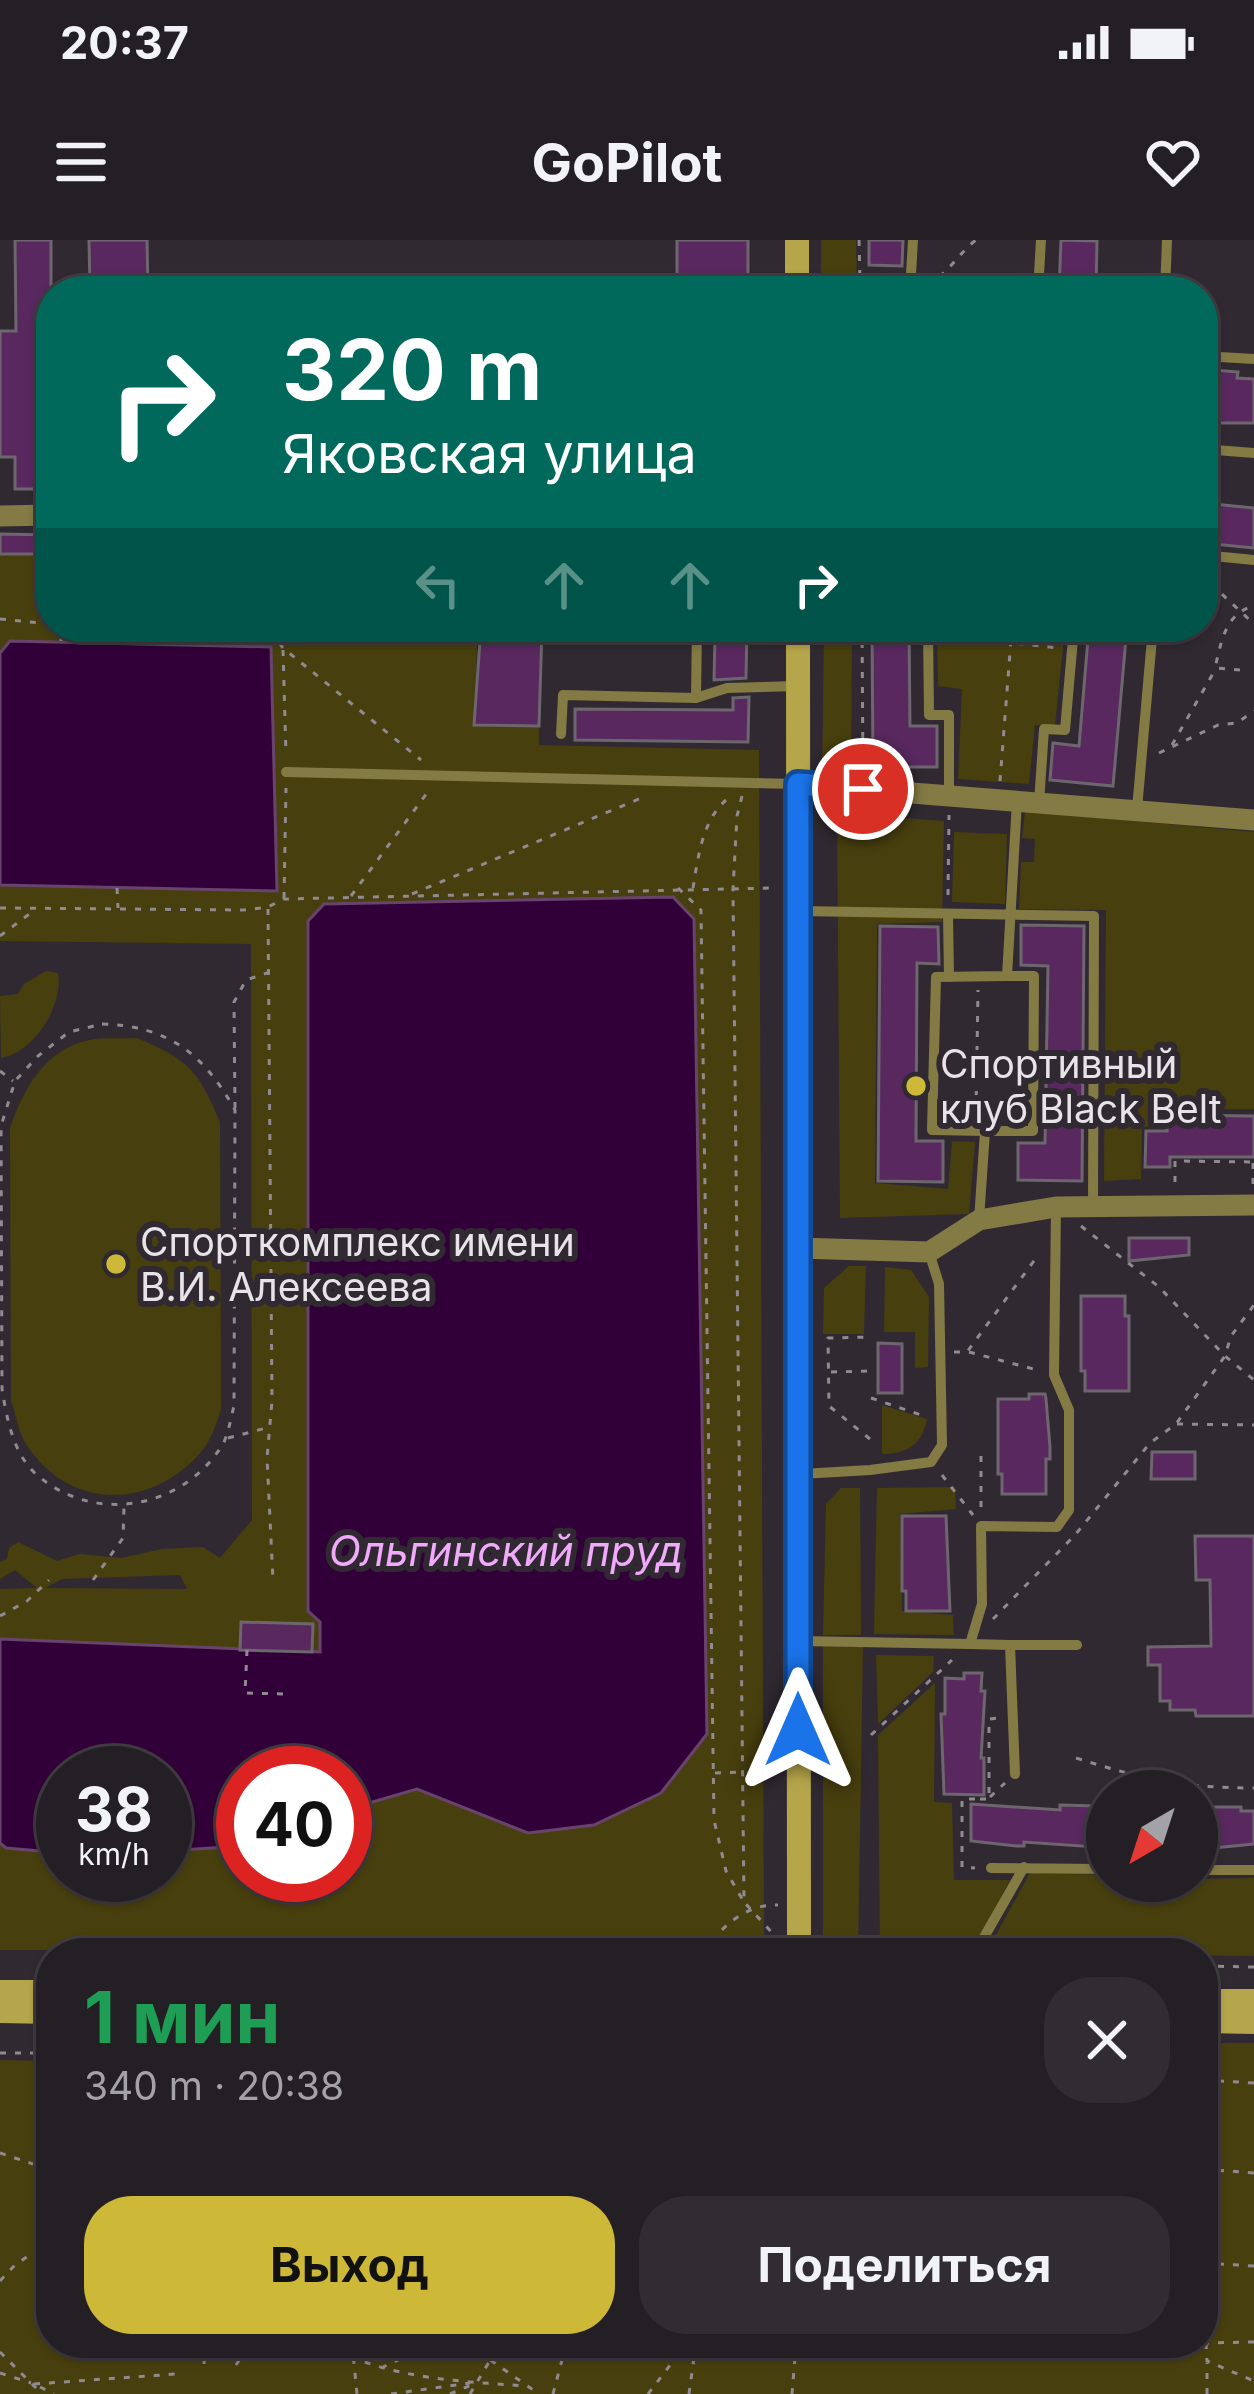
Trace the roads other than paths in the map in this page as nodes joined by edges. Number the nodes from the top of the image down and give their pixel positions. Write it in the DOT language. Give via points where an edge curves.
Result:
graph roads {
  1 [pos="797,240"];
  2 [pos="914,240"];
  3 [pos="1041,240"];
  4 [pos="1167,240"];
  5 [pos="797,276"];
  6 [pos="913,276"];
  7 [pos="1039,276"];
  8 [pos="1166,276"];
  9 [pos="1218,357"];
  10 [pos="1254,359"];
  11 [pos="1218,450"];
  12 [pos="1254,453"];
  13 [pos="36,515"];
  14 [pos="0,516"];
  15 [pos="1218,556"];
  16 [pos="1254,560"];
  17 [pos="697,642"];
  18 [pos="798,642"];
  19 [pos="928,642"];
  20 [pos="1073,642"];
  21 [pos="1153,642"];
  22 [pos="797,686"];
  23 [pos="696,698"];
  24 [pos="561,734"];
  25 [pos="286,772"];
  26 [pos="798,784"];
  27 [pos="949,796"];
  28 [pos="1018,801"];
  29 [pos="1137,811"];
  30 [pos="1254,820"];
  31 [pos="798,911"];
  32 [pos="948,915"];
  33 [pos="1010,916"];
  34 [pos="1007,976"];
  35 [pos="949,977"];
  36 [pos="980,1131"];
  37 [pos="1254,1205"];
  38 [pos="1056,1207"];
  39 [pos="1093,1207"];
  40 [pos="979,1220"];
  41 [pos="798,1248"];
  42 [pos="929,1252"];
  43 [pos="798,1474"];
  44 [pos="798,1641"];
  45 [pos="970,1644"];
  46 [pos="1010,1645"];
  47 [pos="1077,1645"];
  48 [pos="1015,1774"];
  49 [pos="991,1868"];
  50 [pos="1024,1868"];
  51 [pos="1086,1869"];
  52 [pos="1218,1870"];
  53 [pos="1254,1870"];
  54 [pos="788,1938"];
  55 [pos="984,1938"];
  56 [pos="0,1992"];
  57 [pos="36,1992"];
  58 [pos="1218,2001"];
  59 [pos="1254,2001"];
  60 [pos="0,2011"];
  61 [pos="36,2012"];
  62 [pos="1218,2021"];
  63 [pos="1254,2022"];
  1 -- 5 [label="street"];
  2 -- 6 [label="lane"];
  3 -- 7 [label="lane"];
  4 -- 8 [label="lane"];
  9 -- 10 [label="lane"];
  11 -- 12 [label="lane"];
  13 -- 14 [label="street"];
  15 -- 16 [label="lane"];
  17 -- 23 [label="lane"];
  18 -- 22 [label="street"];
  19 -- 27 [label="lane" via="929,715 949,715"];
  20 -- 28 [label="lane" via="1065,730 1044,729"];
  21 -- 29 [label="lane"];
  22 -- 23 [label="lane" via="727,688"];
  22 -- 26 [label="street"];
  23 -- 24 [label="lane" via="563,695"];
  25 -- 26 [label="lane"];
  26 -- 27 [label="street"];
  26 -- 31 [label="street"];
  27 -- 28 [label="street"];
  28 -- 29 [label="street"];
  28 -- 33 [label="lane"];
  29 -- 30 [label="street"];
  31 -- 32 [label="lane"];
  31 -- 41 [label="street"];
  32 -- 33 [label="lane"];
  32 -- 35 [label="lane"];
  33 -- 34 [label="lane"];
  33 -- 39 [label="lane" via="1094,916"];
  34 -- 35 [label="lane"];
  34 -- 36 [label="lane" via="1034,976 1034,1131"];
  35 -- 36 [label="lane" via="936,977 932,1130"];
  36 -- 40 [label="lane"];
  37 -- 39 [label="street"];
  38 -- 39 [label="street"];
  38 -- 40 [label="street"];
  38 -- 45 [label="lane" via="1054,1375 1069,1410 1069,1510 1057,1527 981,1526 982,1604"];
  40 -- 42 [label="street"];
  41 -- 42 [label="street"];
  41 -- 43 [label="street"];
  42 -- 43 [label="lane" via="939,1284 942,1445 931,1462"];
  43 -- 44 [label="street"];
  44 -- 45 [label="lane"];
  44 -- 54 [label="street"];
  45 -- 46 [label="lane"];
  46 -- 47 [label="lane"];
  46 -- 48 [label="lane"];
  49 -- 50 [label="lane"];
  50 -- 51 [label="lane"];
  50 -- 55 [label="lane"];
  52 -- 53 [label="lane"];
  56 -- 57 [label="street"];
  58 -- 59 [label="street"];
  60 -- 61 [label="street"];
  62 -- 63 [label="street"];
}
